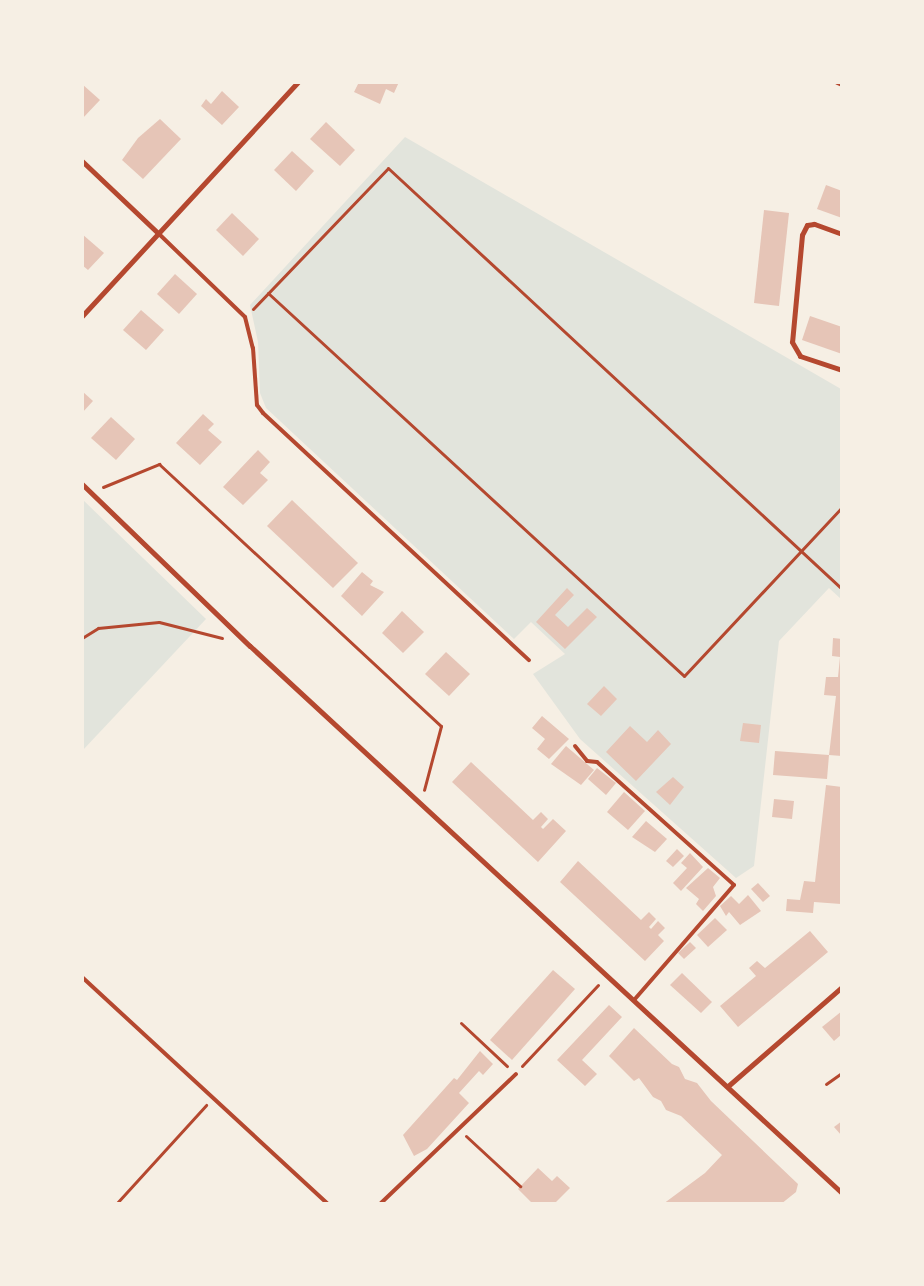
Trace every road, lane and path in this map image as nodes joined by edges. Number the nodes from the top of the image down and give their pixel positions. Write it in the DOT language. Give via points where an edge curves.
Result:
graph roads {
  1 [pos="298,82"];
  2 [pos="837,82"];
  3 [pos="842,84"];
  4 [pos="82,161"];
  5 [pos="158,233"];
  6 [pos="842,234"];
  7 [pos="268,293"];
  8 [pos="82,316"];
  9 [pos="245,317"];
  10 [pos="842,370"];
  11 [pos="82,484"];
  12 [pos="91,492"];
  13 [pos="842,507"];
  14 [pos="800,550"];
  15 [pos="842,589"];
  16 [pos="82,638"];
  17 [pos="250,646"];
  18 [pos="529,660"];
  19 [pos="575,746"];
  20 [pos="420,803"];
  21 [pos="607,975"];
  22 [pos="82,977"];
  23 [pos="842,987"];
  24 [pos="634,1000"];
  25 [pos="461,1023"];
  26 [pos="534,1054"];
  27 [pos="842,1073"];
  28 [pos="516,1074"];
  29 [pos="826,1084"];
  30 [pos="728,1086"];
  31 [pos="213,1097"];
  32 [pos="458,1129"];
  33 [pos="520,1186"];
  34 [pos="842,1193"];
  35 [pos="116,1204"];
  36 [pos="328,1204"];
  37 [pos="380,1204"];
  1 -- 5 [label="street"];
  2 -- 3 [label="street"];
  4 -- 5 [label="street"];
  5 -- 8 [label="street"];
  5 -- 9 [label="lane"];
  6 -- 10 [label="street" via="814,224 807,225 802,235 792,342 800,356"];
  7 -- 9 [label="path"];
  7 -- 14 [label="path" via="388,168"];
  7 -- 14 [label="path" via="684,676"];
  9 -- 18 [label="lane" via="252,348 255,395 260,409"];
  11 -- 12 [label="street"];
  12 -- 17 [label="street"];
  12 -- 20 [label="path" via="159,464 434,719 441,726"];
  13 -- 14 [label="path"];
  14 -- 15 [label="path"];
  16 -- 17 [label="path" via="98,628 159,622"];
  17 -- 20 [label="street"];
  19 -- 24 [label="lane" via="587,761 597,762 734,885"];
  20 -- 21 [label="street"];
  21 -- 24 [label="street"];
  21 -- 26 [label="path"];
  22 -- 31 [label="lane"];
  23 -- 30 [label="street"];
  24 -- 30 [label="street"];
  25 -- 28 [label="path"];
  27 -- 29 [label="path"];
  28 -- 32 [label="lane"];
  30 -- 34 [label="street"];
  31 -- 35 [label="path"];
  31 -- 36 [label="lane"];
  32 -- 33 [label="path"];
  32 -- 37 [label="lane"];
}
